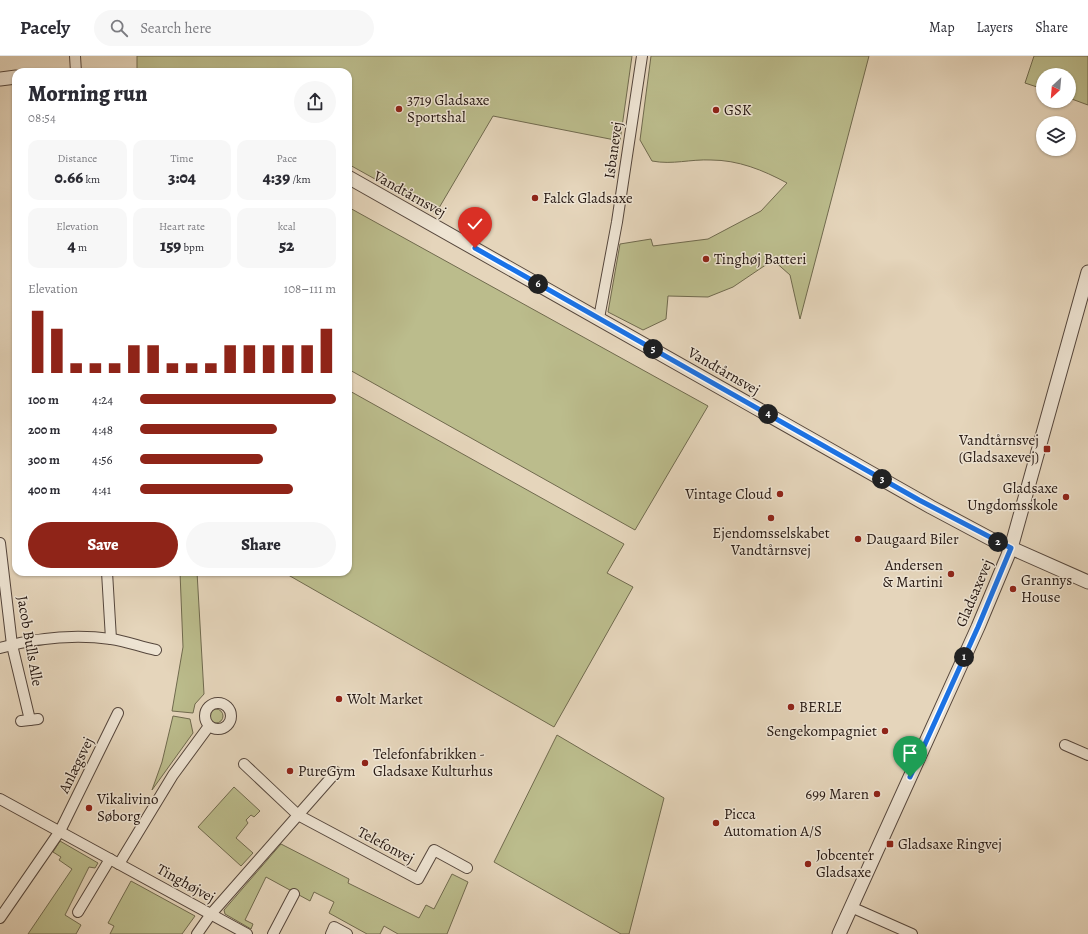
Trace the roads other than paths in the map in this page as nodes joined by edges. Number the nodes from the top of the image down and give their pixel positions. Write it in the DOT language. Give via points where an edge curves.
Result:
graph roads {
  1 [pos="75,56"];
  2 [pos="642,56"];
  3 [pos="76,68"];
  4 [pos="12,78"];
  5 [pos="0,79"];
  6 [pos="352,179"];
  7 [pos="1088,272"];
  8 [pos="599,318"];
  9 [pos="0,543"];
  10 [pos="1011,548"];
  11 [pos="107,576"];
  12 [pos="1088,582"];
  13 [pos="111,639"];
  14 [pos="12,645"];
  15 [pos="0,648"];
  16 [pos="156,650"];
  17 [pos="118,713"];
  18 [pos="30,720"];
  19 [pos="209,726"];
  20 [pos="1064,745"];
  21 [pos="1088,755"];
  22 [pos="244,764"];
  23 [pos="336,772"];
  24 [pos="0,799"];
  25 [pos="298,815"];
  26 [pos="60,831"];
  27 [pos="114,861"];
  28 [pos="467,868"];
  29 [pos="294,894"];
  30 [pos="851,908"];
  31 [pos="78,912"];
  32 [pos="211,914"];
  33 [pos="0,918"];
  34 [pos="197,934"];
  35 [pos="247,934"];
  36 [pos="273,934"];
  37 [pos="331,934"];
  38 [pos="347,934"];
  39 [pos="839,934"];
  40 [pos="912,934"];
  1 -- 3 [label="street"];
  2 -- 8 [label="street, Isbanevej" via="618,222"];
  4 -- 5 [label="street"];
  6 -- 8 [label="street, Vandtårnsvej"];
  7 -- 10 [label="street, Gladsaxevej"];
  8 -- 10 [label="street, Vandtårnsvej" via="919,500"];
  9 -- 14 [label="street, Jacob Bulls Alle"];
  10 -- 12 [label="street, Vandtårnsvej"];
  10 -- 30 [label="street, Gladsaxevej" via="975,634"];
  11 -- 13 [label="street"];
  13 -- 14 [label="street" via="53,638"];
  13 -- 16 [label="street"];
  14 -- 15 [label="street"];
  14 -- 18 [label="street, Jacob Bulls Alle"];
  17 -- 26 [label="street, Anlægsvej"];
  19 -- 27 [label="street"];
  20 -- 21 [label="street"];
  22 -- 25 [label="street, Telefonvej"];
  23 -- 25 [label="street"];
  24 -- 26 [label="street, Tinghøjvej"];
  25 -- 28 [label="street, Telefonvej" via="418,879 434,850"];
  25 -- 32 [label="street"];
  26 -- 27 [label="street, Tinghøjvej"];
  26 -- 33 [label="street"];
  27 -- 31 [label="street"];
  27 -- 32 [label="street, Tinghøjvej"];
  29 -- 36 [label="street"];
  30 -- 39 [label="street, Gladsaxevej"];
  30 -- 40 [label="street"];
  32 -- 34 [label="street"];
  32 -- 35 [label="street, Tinghøjvej"];
  37 -- 38 [label="street" via="334,927"];
}
